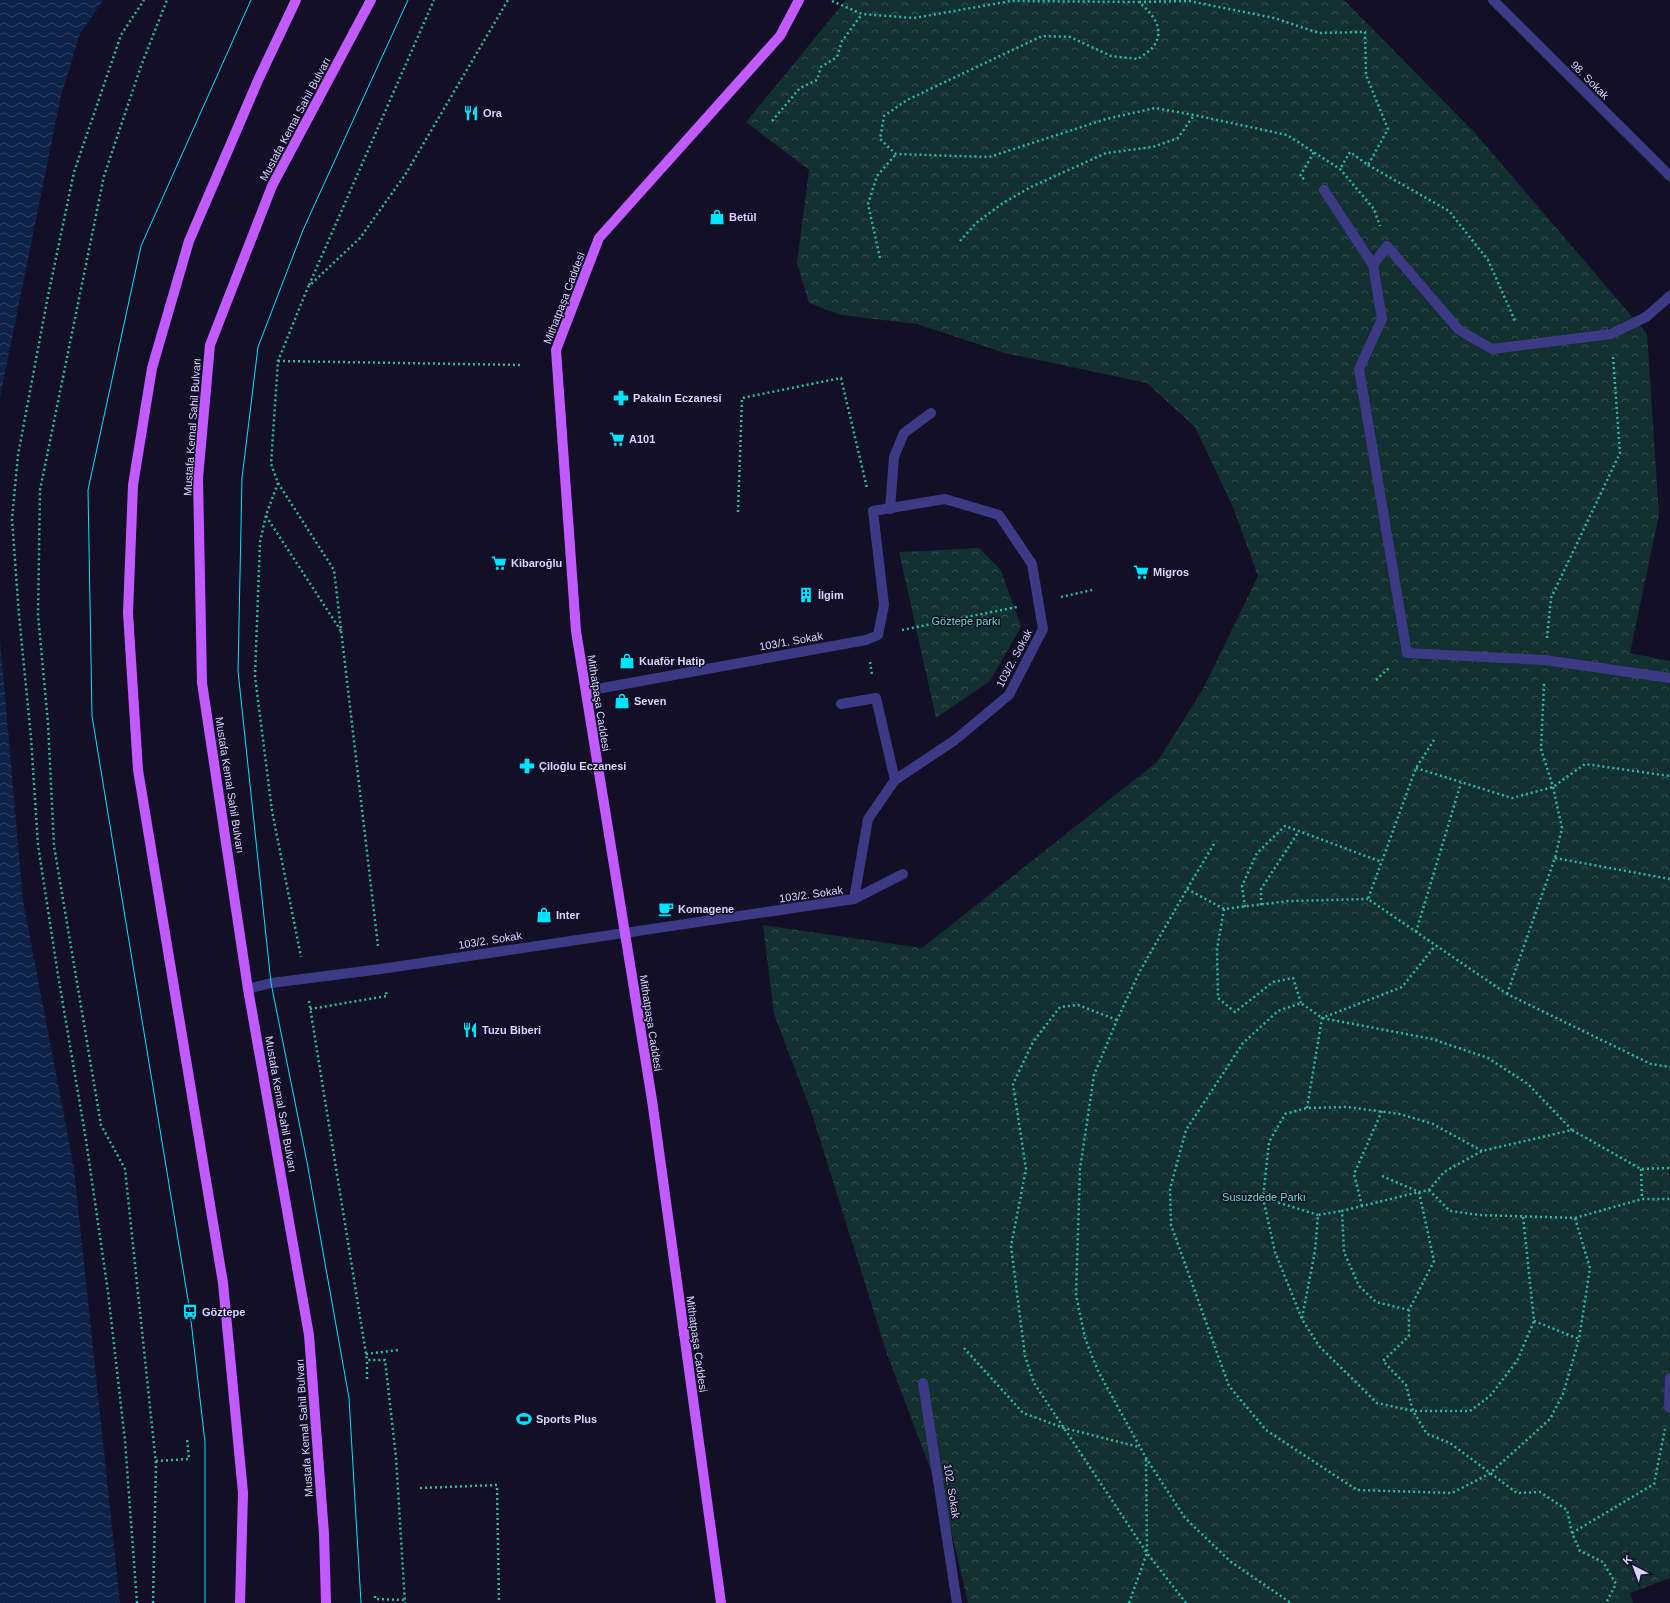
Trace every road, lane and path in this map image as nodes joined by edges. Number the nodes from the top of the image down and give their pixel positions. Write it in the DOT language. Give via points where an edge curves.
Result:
graph roads {
  1 [pos="144,0"];
  2 [pos="167,0"];
  3 [pos="296,0"];
  4 [pos="371,0"];
  5 [pos="434,0"];
  6 [pos="508,0"];
  7 [pos="799,0"];
  8 [pos="1493,0"];
  9 [pos="832,1"];
  10 [pos="1139,2"];
  11 [pos="862,14"];
  12 [pos="1194,115"];
  13 [pos="772,122"];
  14 [pos="896,154"];
  15 [pos="1368,165"];
  16 [pos="1340,169"];
  17 [pos="1670,176"];
  18 [pos="1324,190"];
  19 [pos="960,241"];
  20 [pos="1387,246"];
  21 [pos="880,258"];
  22 [pos="1373,265"];
  23 [pos="308,287"];
  24 [pos="1670,296"];
  25 [pos="1611,334"];
  26 [pos="1526,345"];
  27 [pos="278,361"];
  28 [pos="521,365"];
  29 [pos="931,413"];
  30 [pos="278,483"];
  31 [pos="890,509"];
  32 [pos="873,511"];
  33 [pos="738,512"];
  34 [pos="266,515"];
  35 [pos="1092,590"];
  36 [pos="1551,598"];
  37 [pos="1039,602"];
  38 [pos="342,632"];
  39 [pos="878,635"];
  40 [pos="866,640"];
  41 [pos="1670,678"];
  42 [pos="586,691"];
  43 [pos="876,698"];
  44 [pos="841,704"];
  45 [pos="1542,723"];
  46 [pos="1434,740"];
  47 [pos="1416,768"];
  48 [pos="1670,776"];
  49 [pos="895,780"];
  50 [pos="1461,783"];
  51 [pos="1553,787"];
  52 [pos="1299,831"];
  53 [pos="1214,844"];
  54 [pos="1555,858"];
  55 [pos="1382,862"];
  56 [pos="902,874"];
  57 [pos="1670,879"];
  58 [pos="1187,889"];
  59 [pos="1368,899"];
  60 [pos="854,900"];
  61 [pos="1261,905"];
  62 [pos="1245,907"];
  63 [pos="1224,909"];
  64 [pos="624,932"];
  65 [pos="1416,932"];
  66 [pos="1436,946"];
  67 [pos="381,969"];
  68 [pos="305,979"];
  69 [pos="248,989"];
  70 [pos="1507,994"];
  71 [pos="1301,1003"];
  72 [pos="310,1009"];
  73 [pos="1322,1018"];
  74 [pos="1117,1020"];
  75 [pos="1670,1067"];
  76 [pos="1307,1108"];
  77 [pos="1382,1111"];
  78 [pos="1572,1130"];
  79 [pos="1482,1151"];
  80 [pos="1670,1168"];
  81 [pos="1641,1169"];
  82 [pos="1382,1176"];
  83 [pos="1429,1190"];
  84 [pos="1419,1192"];
  85 [pos="1263,1198"];
  86 [pos="1642,1199"];
  87 [pos="1670,1199"];
  88 [pos="1362,1206"];
  89 [pos="1342,1211"];
  90 [pos="1318,1215"];
  91 [pos="1523,1216"];
  92 [pos="1575,1218"];
  93 [pos="1409,1310"];
  94 [pos="1302,1319"];
  95 [pos="1534,1321"];
  96 [pos="1579,1339"];
  97 [pos="964,1348"];
  98 [pos="398,1350"];
  99 [pos="366,1354"];
  100 [pos="367,1360"];
  101 [pos="1670,1378"];
  102 [pos="367,1379"];
  103 [pos="923,1383"];
  104 [pos="1669,1407"];
  105 [pos="1413,1412"];
  106 [pos="1064,1428"];
  107 [pos="187,1438"];
  108 [pos="1139,1446"];
  109 [pos="1146,1458"];
  110 [pos="156,1461"];
  111 [pos="1489,1474"];
  112 [pos="420,1488"];
  113 [pos="1572,1533"];
  114 [pos="1147,1553"];
  115 [pos="376,1596"];
  116 [pos="404,1601"];
  117 [pos="137,1603"];
  118 [pos="154,1603"];
  119 [pos="240,1603"];
  120 [pos="326,1603"];
  121 [pos="499,1603"];
  122 [pos="721,1603"];
  123 [pos="957,1603"];
  124 [pos="1129,1603"];
  125 [pos="1186,1603"];
  126 [pos="1291,1603"];
  127 [pos="1606,1603"];
  1 -- 117 [label="path" via="121,35 74,172 18,455 12,519 32,738 38,845 108,1292 125,1441"];
  2 -- 110 [label="path" via="141,66 102,184 40,490 38,615 48,723 54,846 101,1125 125,1169"];
  3 -- 119 [label="main road" via="259,78 189,241 152,368 133,485 128,613 138,770 223,1283 243,1492"];
  4 -- 69 [label="main road, Mustafa Kemal Sahil Bulvarı" via="272,186 210,345 198,478 202,683"];
  5 -- 23 [label="path"];
  6 -- 23 [label="path" via="405,175 360,238"];
  7 -- 42 [label="main road, Mithatpaşa Caddesi" via="780,36 599,238 556,350 576,631"];
  8 -- 17 [label="street, 98. Sokak"];
  9 -- 11 [label="path"];
  10 -- 11 [label="path" via="1011,1 914,18"];
  10 -- 14 [label="path" via="1154,16 1159,32 1155,45 1138,58 1111,56 1070,37 1042,36 907,100 884,116 880,139"];
  10 -- 15 [label="path" via="1190,1 1274,18 1319,33 1365,32 1366,75 1388,129"];
  11 -- 13 [label="path" via="842,41 837,57 821,67 817,80 800,88"];
  12 -- 14 [label="path" via="1155,108 1106,119 989,157"];
  12 -- 16 [label="path" via="1287,135"];
  12 -- 19 [label="path" via="1178,138 1153,146 1106,152 1031,187 976,223"];
  14 -- 21 [label="path" via="878,176 868,204"];
  15 -- 16 [label="path" via="1350,152"];
  15 -- 26 [label="path" via="1448,211 1488,260"];
  16 -- 20 [label="path" via="1374,209"];
  18 -- 22 [label="street"];
  20 -- 22 [label="street"];
  20 -- 26 [label="street" via="1459,330 1492,349"];
  22 -- 41 [label="street" via="1382,319 1359,369 1407,652 1545,660"];
  23 -- 27 [label="path"];
  24 -- 25 [label="street" via="1646,317"];
  25 -- 26 [label="street"];
  25 -- 36 [label="path" via="1620,453"];
  27 -- 28 [label="path"];
  27 -- 30 [label="path" via="271,464"];
  29 -- 31 [label="street" via="904,433 894,457"];
  30 -- 34 [label="path"];
  30 -- 38 [label="path" via="334,570"];
  31 -- 32 [label="street, 103/2. Sokak"];
  31 -- 37 [label="street, 103/2. Sokak" via="945,499 999,515 1032,564"];
  32 -- 33 [label="path" via="841,378 742,398"];
  32 -- 39 [label="street" via="884,605"];
  34 -- 38 [label="path"];
  34 -- 68 [label="path" via="260,542 255,676 272,811"];
  35 -- 37 [label="path"];
  37 -- 39 [label="path"];
  37 -- 49 [label="street, 103/2. Sokak" via="1043,629 1009,695 955,740"];
  38 -- 67 [label="path"];
  39 -- 40 [label="street, 103/1. Sokak"];
  40 -- 42 [label="street, 103/1. Sokak"];
  40 -- 43 [label="path"];
  42 -- 64 [label="main road, Mithatpaşa Caddesi"];
  43 -- 44 [label="street"];
  43 -- 49 [label="street"];
  45 -- 51 [label="path" via="1542,748"];
  46 -- 47 [label="path"];
  47 -- 50 [label="path"];
  47 -- 55 [label="path"];
  48 -- 51 [label="path" via="1585,764"];
  49 -- 60 [label="street, 103/2. Sokak" via="868,819"];
  50 -- 51 [label="path" via="1512,798"];
  50 -- 65 [label="path"];
  51 -- 54 [label="path" via="1562,828"];
  52 -- 55 [label="path"];
  52 -- 61 [label="path" via="1261,889"];
  52 -- 62 [label="path" via="1285,826 1257,854 1242,886"];
  53 -- 58 [label="path"];
  54 -- 57 [label="path"];
  54 -- 70 [label="path"];
  55 -- 59 [label="path"];
  56 -- 60 [label="street"];
  58 -- 63 [label="path"];
  58 -- 74 [label="path" via="1140,971"];
  59 -- 61 [label="path"];
  59 -- 65 [label="path"];
  60 -- 64 [label="street, 103/2. Sokak"];
  61 -- 62 [label="path"];
  62 -- 63 [label="path"];
  63 -- 71 [label="path" via="1217,949 1218,998 1235,1012 1273,982 1293,978"];
  64 -- 67 [label="street, 103/2. Sokak"];
  64 -- 122 [label="main road, Mithatpaşa Caddesi" via="652,1100"];
  65 -- 66 [label="path"];
  66 -- 70 [label="path"];
  66 -- 73 [label="path" via="1402,987"];
  67 -- 68 [label="street, 103/2. Sokak"];
  67 -- 72 [label="path" via="386,996"];
  68 -- 69 [label="street, 103/2. Sokak"];
  68 -- 72 [label="path"];
  69 -- 120 [label="main road, Mustafa Kemal Sahil Bulvarı" via="308,1335 324,1534"];
  70 -- 75 [label="path" via="1651,1064"];
  71 -- 73 [label="path"];
  71 -- 111 [label="path" via="1278,1011 1243,1043 1186,1130 1170,1189 1171,1225 1229,1386 1266,1430 1358,1490 1452,1493"];
  72 -- 99 [label="path"];
  73 -- 76 [label="path"];
  73 -- 78 [label="path" via="1432,1039 1488,1058 1528,1084"];
  74 -- 106 [label="path" via="1078,1005 1060,1007 1033,1042 1014,1084 1026,1169 1011,1246 1025,1356 1034,1384"];
  74 -- 108 [label="path" via="1094,1075 1080,1169 1076,1295 1084,1338 1098,1370"];
  76 -- 77 [label="path" via="1347,1107"];
  76 -- 85 [label="path" via="1285,1114 1269,1142"];
  77 -- 79 [label="path" via="1433,1124"];
  77 -- 88 [label="path" via="1354,1174"];
  78 -- 79 [label="path"];
  78 -- 81 [label="path"];
  79 -- 83 [label="path" via="1444,1172"];
  80 -- 81 [label="path"];
  81 -- 86 [label="path"];
  82 -- 84 [label="path"];
  83 -- 84 [label="path"];
  83 -- 91 [label="path" via="1450,1211"];
  84 -- 88 [label="path"];
  84 -- 93 [label="path" via="1434,1261"];
  85 -- 90 [label="path"];
  85 -- 94 [label="path" via="1275,1252"];
  86 -- 87 [label="path"];
  86 -- 92 [label="path"];
  88 -- 89 [label="path"];
  89 -- 90 [label="path"];
  89 -- 93 [label="path" via="1344,1252 1359,1286 1376,1302"];
  90 -- 94 [label="path" via="1315,1251"];
  91 -- 92 [label="path"];
  91 -- 95 [label="path"];
  92 -- 96 [label="path" via="1590,1268"];
  93 -- 105 [label="path" via="1409,1336 1384,1361 1406,1385"];
  94 -- 105 [label="path" via="1319,1346 1376,1403"];
  95 -- 96 [label="path"];
  95 -- 105 [label="path" via="1517,1361 1490,1396 1470,1412"];
  96 -- 111 [label="path" via="1563,1394 1550,1419"];
  97 -- 106 [label="path" via="1023,1413"];
  98 -- 99 [label="path"];
  99 -- 100 [label="path"];
  100 -- 102 [label="path"];
  100 -- 116 [label="path" via="385,1360 396,1457"];
  101 -- 104 [label="street"];
  103 -- 123 [label="street, 102. Sokak"];
  104 -- 113 [label="path" via="1654,1484"];
  105 -- 111 [label="path" via="1427,1434 1450,1443"];
  106 -- 108 [label="path"];
  106 -- 114 [label="path"];
  107 -- 110 [label="path" via="189,1460"];
  108 -- 109 [label="path"];
  109 -- 114 [label="path"];
  109 -- 126 [label="path" via="1185,1518 1231,1562"];
  110 -- 118 [label="path"];
  111 -- 113 [label="path" via="1517,1493 1540,1492 1567,1510"];
  112 -- 121 [label="path" via="497,1485"];
  113 -- 127 [label="path" via="1580,1551 1603,1562 1616,1584"];
  114 -- 124 [label="path"];
  114 -- 125 [label="path"];
  115 -- 116 [label="path" via="375,1600"];
}
